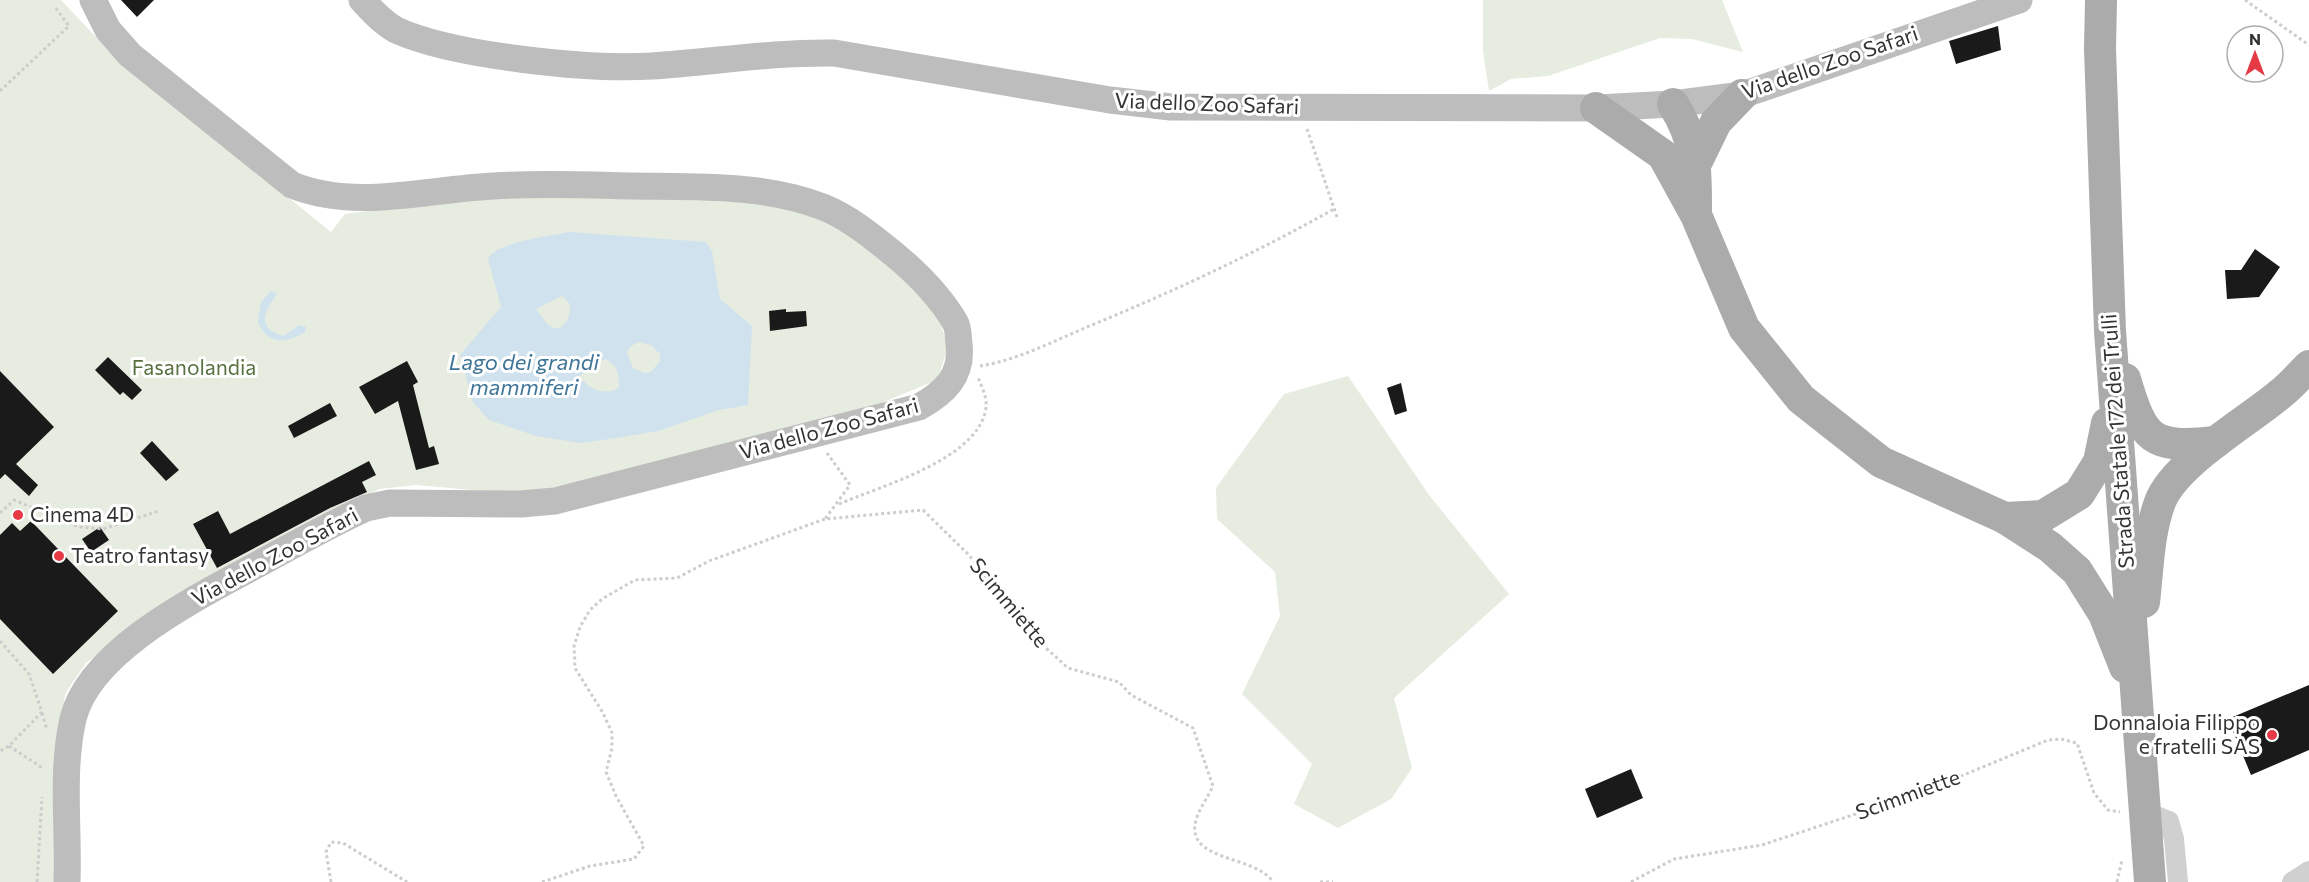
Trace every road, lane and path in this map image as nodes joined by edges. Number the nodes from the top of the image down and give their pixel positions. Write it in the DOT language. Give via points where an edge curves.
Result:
graph roads {
  1 [pos="93,0"];
  2 [pos="362,0"];
  3 [pos="2019,0"];
  4 [pos="2101,0"];
  5 [pos="2246,0"];
  6 [pos="54,6"];
  7 [pos="2309,45"];
  8 [pos="0,91"];
  9 [pos="1742,95"];
  10 [pos="1673,104"];
  11 [pos="1300,108"];
  12 [pos="1596,108"];
  13 [pos="1663,154"];
  14 [pos="1697,160"];
  15 [pos="1334,209"];
  16 [pos="1696,215"];
  17 [pos="1338,220"];
  18 [pos="2110,331"];
  19 [pos="2309,366"];
  20 [pos="966,368"];
  21 [pos="2114,385"];
  22 [pos="814,435"];
  23 [pos="2216,442"];
  24 [pos="837,505"];
  25 [pos="159,511"];
  26 [pos="0,513"];
  27 [pos="2005,518"];
  28 [pos="825,519"];
  29 [pos="0,641"];
  30 [pos="2136,693"];
  31 [pos="9,746"];
  32 [pos="0,751"];
  33 [pos="43,779"];
  34 [pos="42,790"];
  35 [pos="2146,812"];
  36 [pos="2309,871"];
  37 [pos="37,882"];
  38 [pos="67,882"];
  39 [pos="331,882"];
  40 [pos="407,882"];
  41 [pos="542,882"];
  42 [pos="1273,882"];
  43 [pos="1320,882"];
  44 [pos="1333,882"];
  45 [pos="1631,882"];
  46 [pos="2150,882"];
  47 [pos="2178,882"];
  48 [pos="2292,882"];
  1 -- 20 [label="street" via="108,30 130,54 292,185 310,192 365,199 494,186 738,189 788,196 825,208 865,231 909,267 942,300 957,326"];
  2 -- 11 [label="street, Via dello Zoo Safari" via="395,29 412,35 532,59 605,67 650,67 802,52 834,53 1110,100 1171,107"];
  3 -- 9 [label="street, Via dello Zoo Safari"];
  4 -- 18 [label="main road, Strada Statale 172 dei Trulli"];
  5 -- 7 [label="path"];
  6 -- 8 [label="path" via="69,26"];
  9 -- 10 [label="street, Via dello Zoo Safari"];
  9 -- 14 [label="main road" via="1716,122"];
  10 -- 12 [label="street, Via dello Zoo Safari"];
  10 -- 13 [label="main road" via="1663,128"];
  10 -- 14 [label="main road" via="1687,126"];
  11 -- 12 [label="street, Via dello Zoo Safari"];
  11 -- 15 [label="path"];
  12 -- 13 [label="main road"];
  13 -- 16 [label="main road"];
  14 -- 16 [label="main road"];
  15 -- 17 [label="path"];
  15 -- 20 [label="path" via="1268,246 1139,306 1003,362"];
  16 -- 27 [label="main road" via="1744,328 1801,399 1881,462"];
  18 -- 21 [label="main road, Strada Statale 172 dei Trulli"];
  18 -- 23 [label="main road" via="2139,420 2149,435 2183,445"];
  19 -- 23 [label="main road" via="2280,395"];
  20 -- 22 [label="street, Via dello Zoo Safari" via="938,396 919,407"];
  20 -- 24 [label="path" via="987,401 985,414 966,442 943,461"];
  21 -- 27 [label="main road" via="2099,462 2079,494 2043,516"];
  21 -- 30 [label="main road, Strada Statale 172 dei Trulli"];
  22 -- 24 [label="path" via="850,485"];
  22 -- 38 [label="street, Via dello Zoo Safari" via="555,501 390,503 366,508 183,606 135,639 96,675 74,717 67,795"];
  23 -- 30 [label="main road" via="2184,470 2161,500 2151,537"];
  24 -- 28 [label="path"];
  25 -- 26 [label="path" via="104,529 79,527 14,500"];
  27 -- 30 [label="main road" via="2050,547 2077,571 2104,614"];
  28 -- 41 [label="path" via="709,561 677,578 635,580 590,610 574,646 574,668 612,733 606,772 644,846 634,859 590,866"];
  28 -- 42 [label="path, Scimmiette" via="923,510 969,555 1026,630 1068,668 1119,682 1131,694 1193,728 1213,786 1196,821 1195,836 1206,851 1253,866"];
  29 -- 31 [label="path" via="29,674 42,712"];
  30 -- 35 [label="main road, Strada Statale 172 dei Trulli"];
  31 -- 32 [label="path"];
  31 -- 33 [label="path" via="44,768"];
  34 -- 37 [label="path"];
  35 -- 45 [label="path, Scimmiette" via="2108,810 2094,793 2077,744 2048,740 1925,791 1762,845 1674,859"];
  35 -- 46 [label="main road, Strada Statale 172 dei Trulli"];
  35 -- 47 [label="street" via="2169,821"];
  36 -- 48 [label="street"];
  39 -- 40 [label="path" via="326,852 331,842 343,843"];
  43 -- 44 [label="path"];
}
